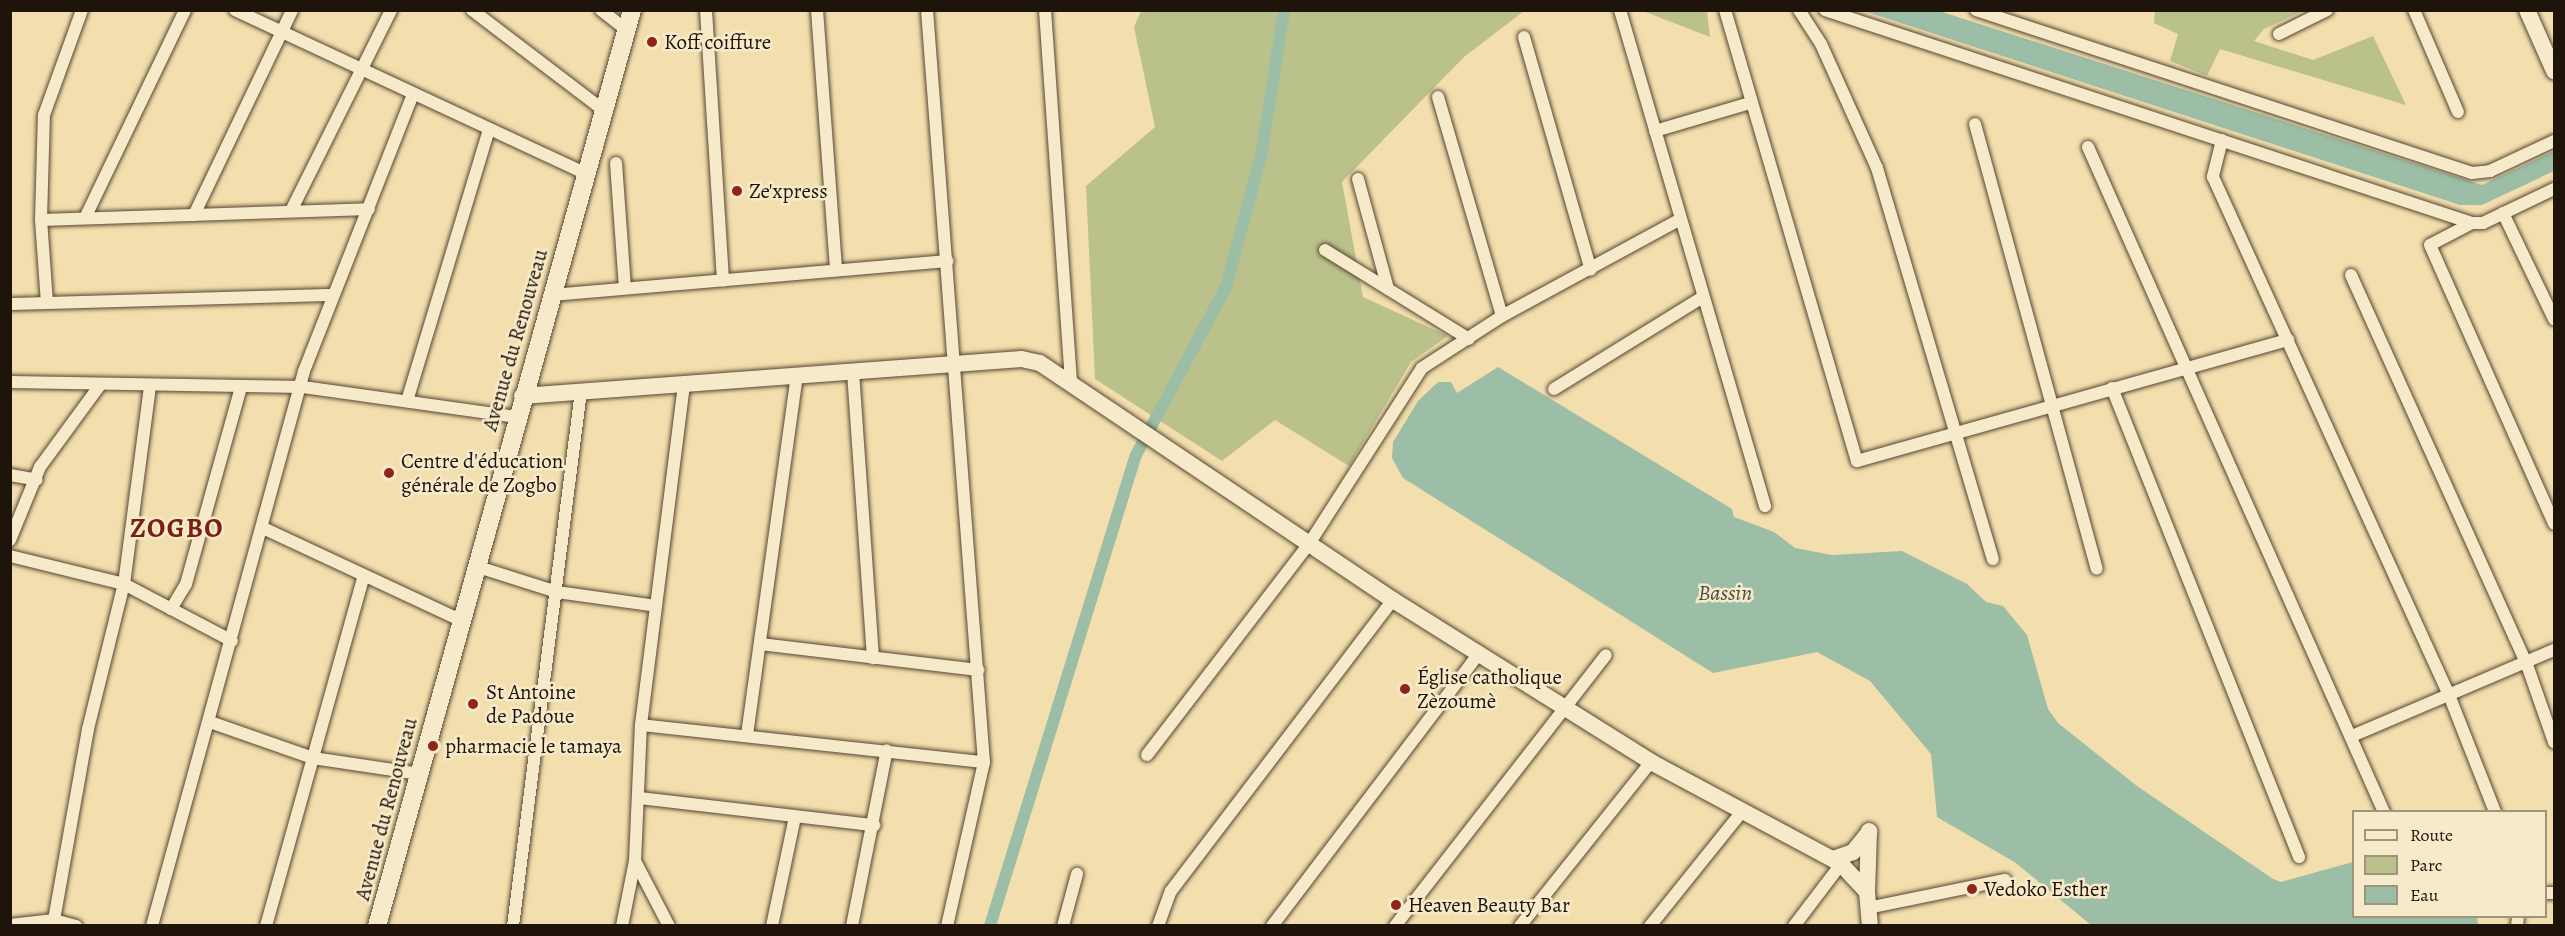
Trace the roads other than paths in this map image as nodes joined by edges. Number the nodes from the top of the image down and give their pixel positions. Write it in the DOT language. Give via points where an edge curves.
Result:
graph roads {
  1 [pos="82,10"];
  2 [pos="185,10"];
  3 [pos="235,10"];
  4 [pos="292,10"];
  5 [pos="392,10"];
  6 [pos="472,10"];
  7 [pos="601,10"];
  8 [pos="632,10"];
  9 [pos="706,10"];
  10 [pos="818,10"];
  11 [pos="927,10"];
  12 [pos="1045,10"];
  13 [pos="1620,10"];
  14 [pos="1725,10"];
  15 [pos="1799,10"];
  16 [pos="1825,10"];
  17 [pos="1976,10"];
  18 [pos="2327,10"];
  19 [pos="2414,10"];
  20 [pos="2527,10"];
  21 [pos="627,30"];
  22 [pos="282,33"];
  23 [pos="2279,34"];
  24 [pos="1524,37"];
  25 [pos="361,69"];
  26 [pos="2554,71"];
  27 [pos="413,94"];
  28 [pos="1437,97"];
  29 [pos="1750,103"];
  30 [pos="602,109"];
  31 [pos="2458,112"];
  32 [pos="1975,124"];
  33 [pos="489,129"];
  34 [pos="1654,131"];
  35 [pos="2222,140"];
  36 [pos="2554,141"];
  37 [pos="2088,147"];
  38 [pos="616,163"];
  39 [pos="584,173"];
  40 [pos="1358,179"];
  41 [pos="2554,189"];
  42 [pos="369,209"];
  43 [pos="291,211"];
  44 [pos="2503,213"];
  45 [pos="194,215"];
  46 [pos="85,218"];
  47 [pos="42,220"];
  48 [pos="1679,220"];
  49 [pos="2472,223"];
  50 [pos="1325,250"];
  51 [pos="948,261"];
  52 [pos="836,270"];
  53 [pos="1591,270"];
  54 [pos="2350,275"];
  55 [pos="723,280"];
  56 [pos="625,288"];
  57 [pos="1388,289"];
  58 [pos="332,295"];
  59 [pos="552,295"];
  60 [pos="1700,299"];
  61 [pos="47,303"];
  62 [pos="10,304"];
  63 [pos="1502,316"];
  64 [pos="2554,319"];
  65 [pos="1469,339"];
  66 [pos="2288,340"];
  67 [pos="956,364"];
  68 [pos="2189,366"];
  69 [pos="853,372"];
  70 [pos="797,375"];
  71 [pos="10,382"];
  72 [pos="684,383"];
  73 [pos="1071,383"];
  74 [pos="100,385"];
  75 [pos="150,386"];
  76 [pos="241,387"];
  77 [pos="303,387"];
  78 [pos="2112,388"];
  79 [pos="1554,389"];
  80 [pos="581,391"];
  81 [pos="522,396"];
  82 [pos="407,401"];
  83 [pos="2050,407"];
  84 [pos="517,417"];
  85 [pos="1953,434"];
  86 [pos="10,475"];
  87 [pos="37,480"];
  88 [pos="1765,506"];
  89 [pos="2554,525"];
  90 [pos="263,528"];
  91 [pos="10,540"];
  92 [pos="1309,544"];
  93 [pos="10,556"];
  94 [pos="1993,559"];
  95 [pos="475,566"];
  96 [pos="2097,569"];
  97 [pos="364,575"];
  98 [pos="124,584"];
  99 [pos="557,592"];
  100 [pos="1394,600"];
  101 [pos="656,606"];
  102 [pos="171,609"];
  103 [pos="460,620"];
  104 [pos="232,641"];
  105 [pos="760,644"];
  106 [pos="2554,650"];
  107 [pos="1479,653"];
  108 [pos="1606,655"];
  109 [pos="873,658"];
  110 [pos="2526,662"];
  111 [pos="978,670"];
  112 [pos="2449,695"];
  113 [pos="1567,709"];
  114 [pos="210,722"];
  115 [pos="640,725"];
  116 [pos="747,735"];
  117 [pos="2352,736"];
  118 [pos="2554,742"];
  119 [pos="887,750"];
  120 [pos="1147,755"];
  121 [pos="313,758"];
  122 [pos="984,762"];
  123 [pos="1651,762"];
  124 [pos="420,774"];
  125 [pos="639,798"];
  126 [pos="2383,810"];
  127 [pos="2494,810"];
  128 [pos="1741,813"];
  129 [pos="795,817"];
  130 [pos="874,825"];
  131 [pos="2299,857"];
  132 [pos="635,861"];
  133 [pos="1838,861"];
  134 [pos="1077,874"];
  135 [pos="2006,880"];
  136 [pos="1868,900"];
  137 [pos="54,920"];
  138 [pos="10,925"];
  139 [pos="76,926"];
  140 [pos="152,926"];
  141 [pos="266,926"];
  142 [pos="377,926"];
  143 [pos="513,926"];
  144 [pos="622,926"];
  145 [pos="669,926"];
  146 [pos="772,926"];
  147 [pos="852,926"];
  148 [pos="947,926"];
  149 [pos="1063,926"];
  150 [pos="1158,926"];
  151 [pos="1272,926"];
  152 [pos="1395,926"];
  153 [pos="1520,926"];
  154 [pos="1650,926"];
  155 [pos="1794,926"];
  156 [pos="1870,926"];
  1 -- 47 [label="street" via="48,93 42,139"];
  2 -- 46 [label="street"];
  3 -- 22 [label="street"];
  4 -- 22 [label="street"];
  5 -- 25 [label="street"];
  6 -- 30 [label="street"];
  7 -- 21 [label="street"];
  8 -- 21 [label="main road, Avenue du Renouveau"];
  9 -- 55 [label="street"];
  10 -- 52 [label="street"];
  11 -- 51 [label="street"];
  12 -- 73 [label="street"];
  13 -- 34 [label="street"];
  14 -- 29 [label="street"];
  15 -- 85 [label="street" via="1869,143"];
  16 -- 35 [label="street"];
  17 -- 36 [label="street" via="2472,173 2490,171"];
  18 -- 23 [label="street"];
  19 -- 31 [label="street"];
  20 -- 26 [label="street"];
  21 -- 30 [label="main road, Avenue du Renouveau"];
  22 -- 25 [label="street"];
  22 -- 45 [label="street"];
  24 -- 53 [label="street"];
  25 -- 27 [label="street"];
  25 -- 43 [label="street"];
  27 -- 33 [label="street"];
  27 -- 42 [label="street"];
  28 -- 63 [label="street"];
  29 -- 34 [label="street"];
  29 -- 85 [label="street" via="1857,461"];
  30 -- 39 [label="main road, Avenue du Renouveau"];
  32 -- 83 [label="street"];
  33 -- 39 [label="street"];
  33 -- 82 [label="street"];
  34 -- 48 [label="street"];
  35 -- 49 [label="street"];
  35 -- 66 [label="street" via="2213,177"];
  37 -- 68 [label="street"];
  38 -- 56 [label="street"];
  39 -- 59 [label="main road, Avenue du Renouveau"];
  40 -- 57 [label="street"];
  41 -- 44 [label="street"];
  42 -- 43 [label="street"];
  42 -- 58 [label="street"];
  43 -- 45 [label="street"];
  44 -- 49 [label="street"];
  44 -- 64 [label="street"];
  45 -- 46 [label="street"];
  46 -- 47 [label="street"];
  47 -- 61 [label="street"];
  48 -- 53 [label="street"];
  48 -- 60 [label="street"];
  49 -- 89 [label="street" via="2430,245"];
  50 -- 57 [label="street"];
  51 -- 52 [label="street"];
  51 -- 67 [label="street"];
  52 -- 55 [label="street"];
  53 -- 63 [label="street"];
  54 -- 110 [label="street"];
  55 -- 56 [label="street"];
  56 -- 59 [label="street"];
  57 -- 65 [label="street"];
  58 -- 61 [label="street"];
  58 -- 77 [label="street"];
  59 -- 81 [label="main road, Avenue du Renouveau"];
  60 -- 79 [label="street"];
  60 -- 88 [label="street"];
  61 -- 62 [label="street"];
  63 -- 65 [label="street"];
  65 -- 92 [label="street" via="1422,368"];
  66 -- 68 [label="street"];
  66 -- 112 [label="street"];
  67 -- 69 [label="street"];
  67 -- 73 [label="street" via="1032,361"];
  67 -- 111 [label="street"];
  68 -- 78 [label="street"];
  68 -- 117 [label="street"];
  69 -- 70 [label="street"];
  69 -- 109 [label="street"];
  70 -- 72 [label="street"];
  70 -- 105 [label="street"];
  71 -- 74 [label="street"];
  72 -- 80 [label="street"];
  72 -- 101 [label="street"];
  73 -- 92 [label="street"];
  74 -- 75 [label="street"];
  74 -- 87 [label="street" via="40,467"];
  75 -- 76 [label="street"];
  75 -- 98 [label="street"];
  76 -- 77 [label="street"];
  76 -- 102 [label="street" via="186,584"];
  77 -- 82 [label="street"];
  77 -- 90 [label="street"];
  78 -- 83 [label="street"];
  78 -- 131 [label="street"];
  80 -- 81 [label="street"];
  80 -- 99 [label="street"];
  81 -- 84 [label="main road, Avenue du Renouveau"];
  82 -- 84 [label="street"];
  83 -- 85 [label="street"];
  83 -- 96 [label="street"];
  84 -- 95 [label="main road, Avenue du Renouveau"];
  85 -- 94 [label="street"];
  86 -- 87 [label="street"];
  87 -- 91 [label="street"];
  90 -- 97 [label="street"];
  90 -- 104 [label="street"];
  92 -- 100 [label="street"];
  92 -- 120 [label="street"];
  93 -- 98 [label="street"];
  95 -- 99 [label="street"];
  95 -- 103 [label="main road, Avenue du Renouveau"];
  97 -- 103 [label="street"];
  97 -- 121 [label="street"];
  98 -- 102 [label="street"];
  98 -- 137 [label="street" via="88,729"];
  99 -- 101 [label="street"];
  99 -- 143 [label="street"];
  100 -- 107 [label="street"];
  100 -- 150 [label="street" via="1171,891"];
  101 -- 115 [label="street"];
  102 -- 104 [label="street"];
  103 -- 124 [label="main road, Avenue du Renouveau"];
  104 -- 114 [label="street"];
  105 -- 109 [label="street"];
  105 -- 116 [label="street"];
  106 -- 110 [label="street"];
  107 -- 113 [label="street"];
  107 -- 151 [label="street"];
  108 -- 113 [label="street"];
  109 -- 111 [label="street"];
  110 -- 112 [label="street"];
  110 -- 118 [label="street"];
  111 -- 122 [label="street"];
  112 -- 117 [label="street"];
  112 -- 127 [label="street"];
  113 -- 123 [label="street"];
  113 -- 152 [label="street"];
  114 -- 121 [label="street"];
  114 -- 140 [label="street"];
  115 -- 116 [label="street"];
  115 -- 125 [label="street"];
  116 -- 119 [label="street"];
  117 -- 126 [label="street"];
  119 -- 122 [label="street"];
  119 -- 130 [label="street"];
  121 -- 124 [label="street"];
  121 -- 141 [label="street"];
  122 -- 148 [label="street"];
  123 -- 128 [label="street"];
  123 -- 153 [label="street"];
  124 -- 142 [label="main road, Avenue du Renouveau"];
  125 -- 129 [label="street"];
  125 -- 132 [label="street"];
  128 -- 133 [label="street"];
  128 -- 154 [label="street"];
  129 -- 130 [label="street"];
  129 -- 146 [label="street"];
  130 -- 147 [label="street"];
  132 -- 144 [label="street"];
  132 -- 145 [label="street"];
  133 -- 136 [label="street"];
  133 -- 136 [label="street" via="1853,852 1869,831"];
  133 -- 155 [label="street"];
  134 -- 149 [label="street"];
  135 -- 136 [label="street"];
  136 -- 156 [label="street"];
  137 -- 138 [label="street"];
  137 -- 139 [label="street"];
}
